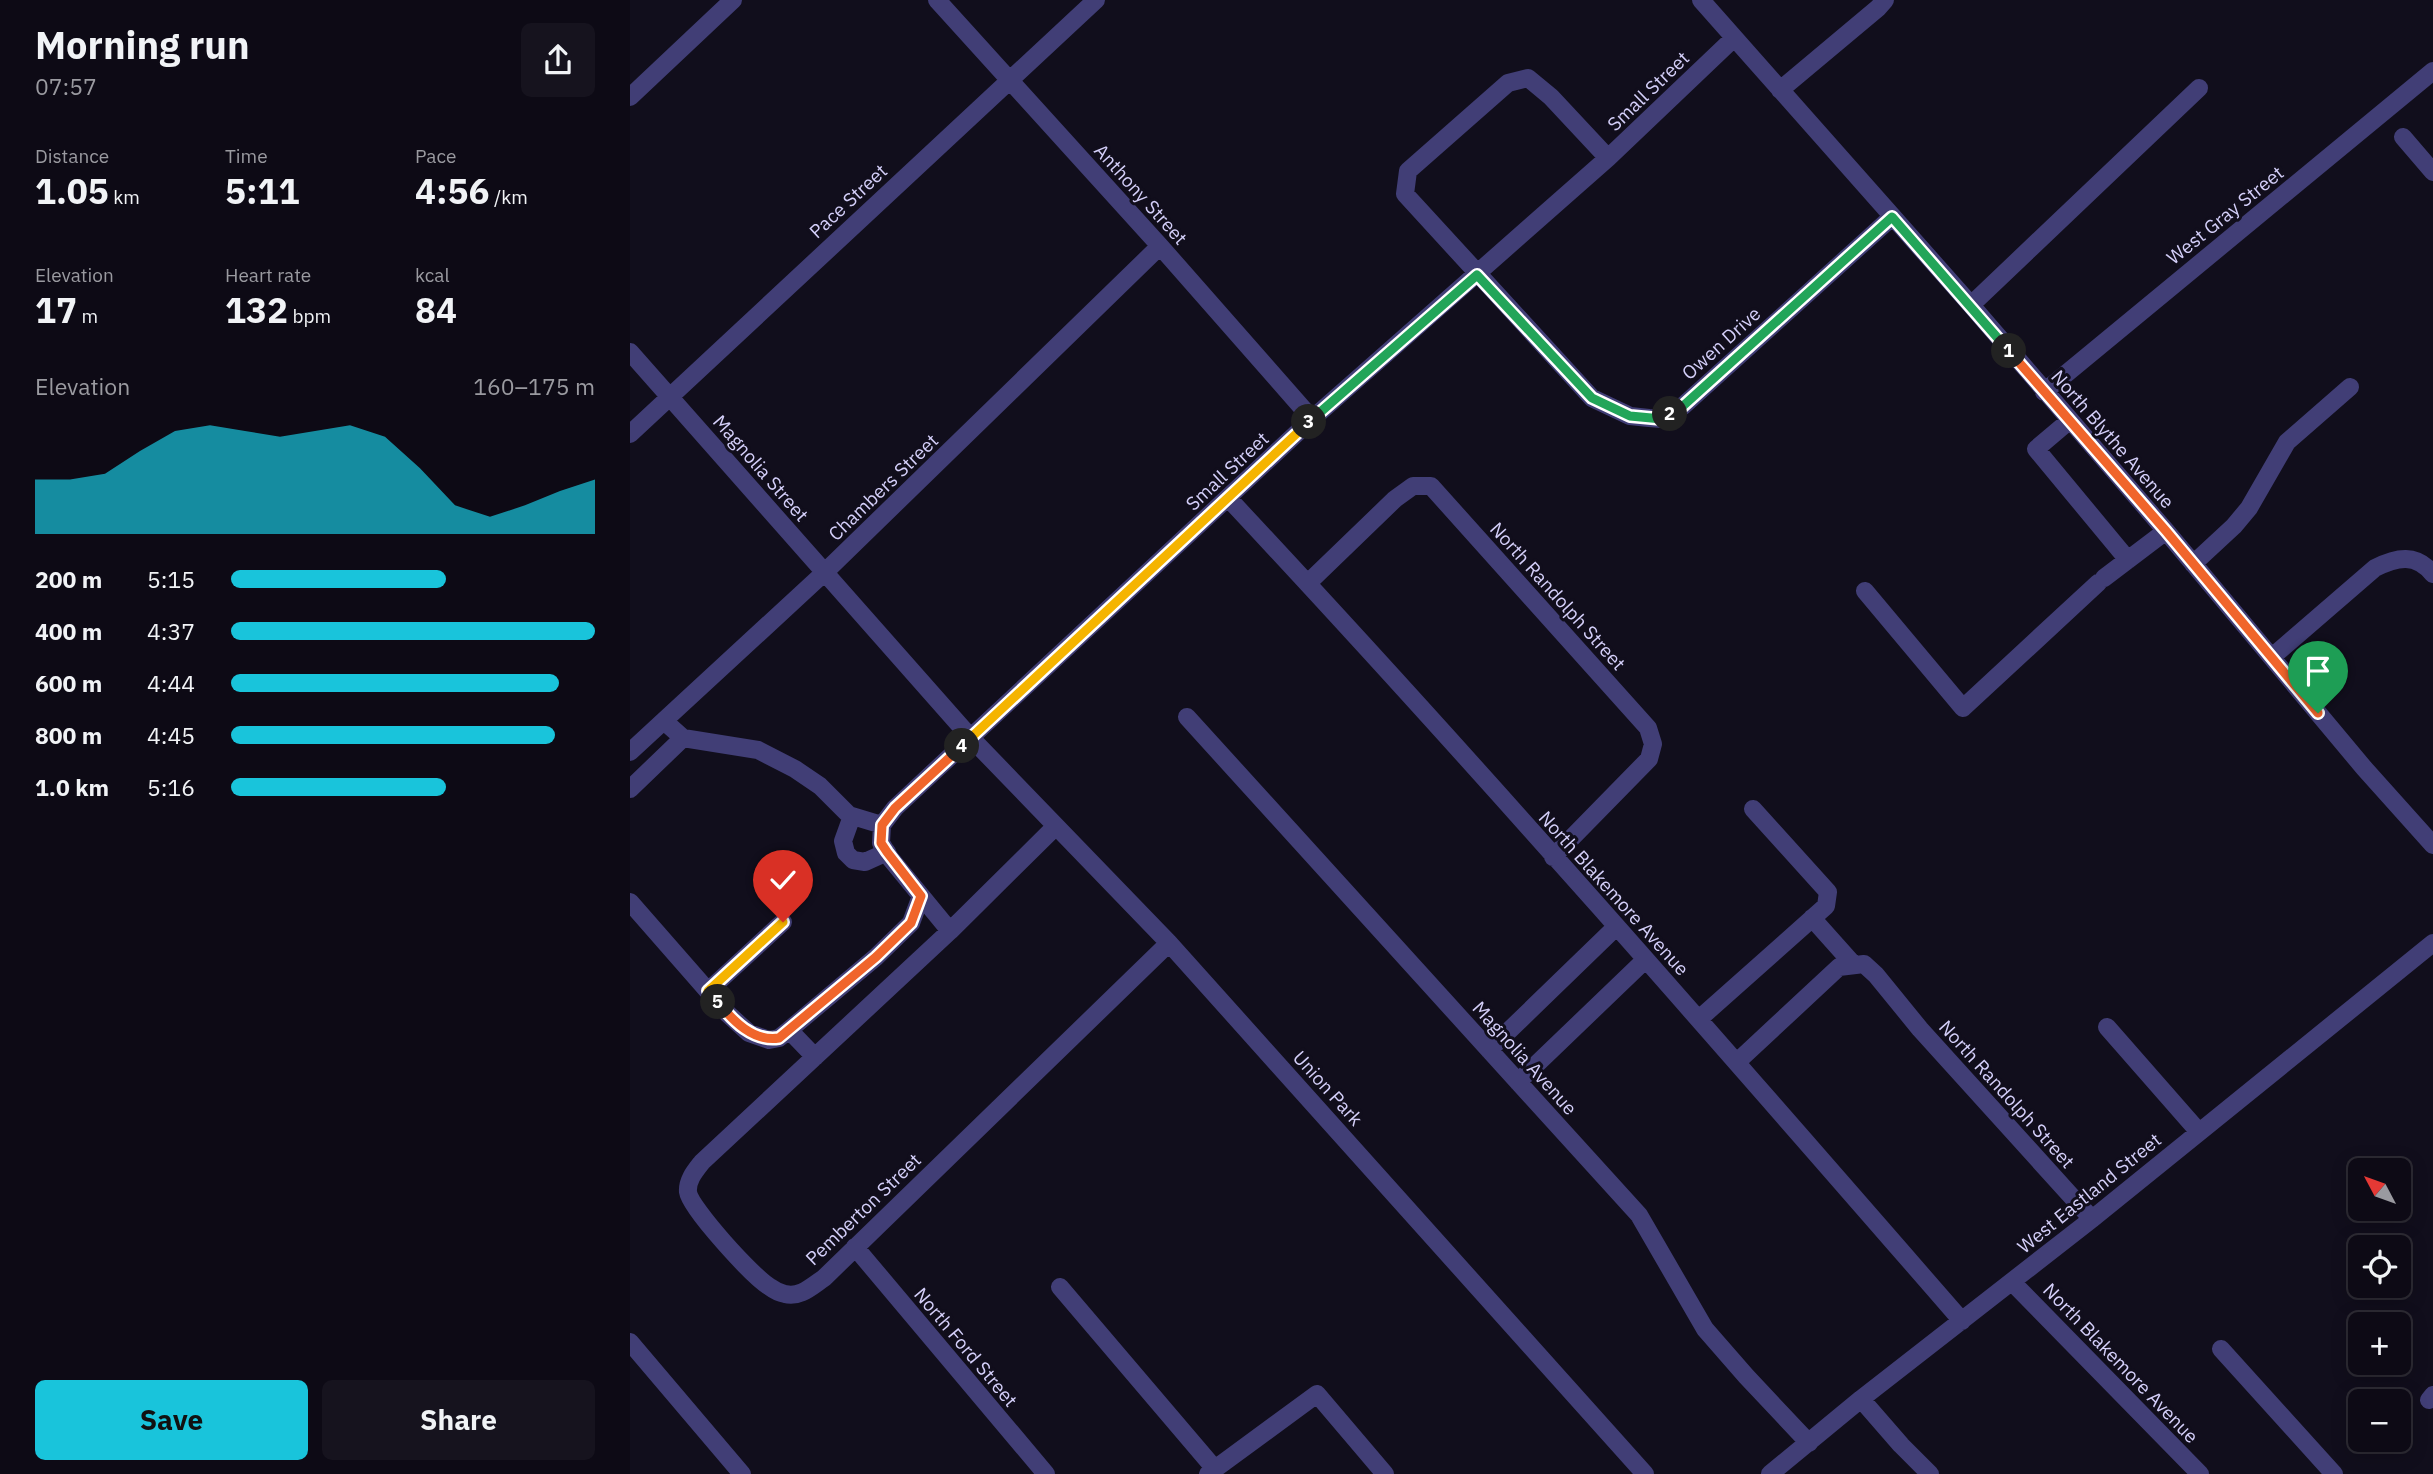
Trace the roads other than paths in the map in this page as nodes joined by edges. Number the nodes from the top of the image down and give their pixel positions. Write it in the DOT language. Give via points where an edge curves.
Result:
graph roads {
  1 [pos="733,0"];
  2 [pos="937,0"];
  3 [pos="1096,0"];
  4 [pos="1702,0"];
  5 [pos="1885,0"];
  6 [pos="1734,37"];
  7 [pos="2433,71"];
  8 [pos="1009,79"];
  9 [pos="2199,89"];
  10 [pos="1780,90"];
  11 [pos="630,97"];
  12 [pos="2403,136"];
  13 [pos="1608,158"];
  14 [pos="2433,172"];
  15 [pos="1892,217"];
  16 [pos="1160,246"];
  17 [pos="1477,275"];
  18 [pos="1970,305"];
  19 [pos="630,352"];
  20 [pos="2350,387"];
  21 [pos="2044,392"];
  22 [pos="670,396"];
  23 [pos="1311,419"];
  24 [pos="2069,421"];
  25 [pos="630,434"];
  26 [pos="1228,498"];
  27 [pos="2166,531"];
  28 [pos="2128,560"];
  29 [pos="2193,564"];
  30 [pos="825,572"];
  31 [pos="2433,574"];
  32 [pos="1308,583"];
  33 [pos="1865,591"];
  34 [pos="2272,657"];
  35 [pos="1187,717"];
  36 [pos="664,721"];
  37 [pos="683,738"];
  38 [pos="971,738"];
  39 [pos="630,752"];
  40 [pos="630,789"];
  41 [pos="1753,809"];
  42 [pos="852,816"];
  43 [pos="882,825"];
  44 [pos="1055,827"];
  45 [pos="2433,845"];
  46 [pos="887,852"];
  47 [pos="1553,857"];
  48 [pos="921,896"];
  49 [pos="630,902"];
  50 [pos="1812,918"];
  51 [pos="783,922"];
  52 [pos="1616,927"];
  53 [pos="950,931"];
  54 [pos="1169,943"];
  55 [pos="2433,943"];
  56 [pos="1645,960"];
  57 [pos="1854,965"];
  58 [pos="708,991"];
  59 [pos="1699,1019"];
  60 [pos="2107,1027"];
  61 [pos="789,1030"];
  62 [pos="1489,1049"];
  63 [pos="815,1057"];
  64 [pos="1737,1062"];
  65 [pos="1518,1082"];
  66 [pos="2199,1132"];
  67 [pos="2092,1219"];
  68 [pos="855,1247"];
  69 [pos="2012,1282"];
  70 [pos="1060,1287"];
  71 [pos="1962,1321"];
  72 [pos="630,1342"];
  73 [pos="2221,1349"];
  74 [pos="1861,1399"];
  75 [pos="1809,1444"];
  76 [pos="1792,1468"];
  77 [pos="1212,1471"];
  78 [pos="742,1474"];
  79 [pos="1046,1474"];
  80 [pos="1385,1474"];
  81 [pos="1645,1474"];
  82 [pos="1770,1474"];
  83 [pos="1930,1474"];
  84 [pos="2200,1474"];
  85 [pos="2333,1474"];
  1 -- 11 [label="street"];
  2 -- 8 [label="street, Anthony Street"];
  3 -- 8 [label="street, Pace Street"];
  4 -- 6 [label="street, North Blythe Avenue"];
  5 -- 10 [label="street"];
  6 -- 10 [label="street, North Blythe Avenue"];
  6 -- 13 [label="street, Small Street"];
  7 -- 21 [label="street, West Gray Street"];
  8 -- 16 [label="street, Anthony Street"];
  8 -- 22 [label="street, Pace Street"];
  9 -- 18 [label="street"];
  10 -- 15 [label="street, North Blythe Avenue"];
  12 -- 14 [label="street"];
  13 -- 17 [label="street, Small Street"];
  13 -- 17 [label="street, Owen Drive" via="1528,78 1508,83 1408,171 1405,194"];
  15 -- 17 [label="street, Owen Drive" via="1683,406 1662,419 1630,416 1592,398"];
  15 -- 18 [label="street, North Blythe Avenue"];
  16 -- 23 [label="street, Anthony Street"];
  16 -- 30 [label="street, Chambers Street"];
  17 -- 23 [label="street, Small Street"];
  18 -- 21 [label="street, North Blythe Avenue"];
  19 -- 22 [label="street, Magnolia Street"];
  20 -- 29 [label="street" via="2287,442 2249,508"];
  21 -- 24 [label="street, North Blythe Avenue"];
  22 -- 25 [label="street, Pace Street"];
  22 -- 30 [label="street, Magnolia Street"];
  23 -- 26 [label="street, Small Street"];
  24 -- 27 [label="street, North Blythe Avenue"];
  24 -- 28 [label="street" via="2036,449"];
  26 -- 32 [label="street, North Blakemore Avenue"];
  26 -- 38 [label="street, Small Street"];
  27 -- 28 [label="street"];
  27 -- 29 [label="street, North Blythe Avenue"];
  28 -- 33 [label="street" via="1963,708"];
  29 -- 34 [label="street, North Blythe Avenue"];
  30 -- 36 [label="street, Chambers Street"];
  30 -- 38 [label="street, Magnolia Street"];
  31 -- 34 [label="street" via="2414,560 2394,559 2375,568"];
  32 -- 47 [label="street, North Blakemore Avenue"];
  32 -- 47 [label="street, North Randolph Street" via="1395,499 1413,486 1431,486 1648,728 1653,744 1649,760"];
  34 -- 45 [label="street, North Blythe Avenue"];
  35 -- 62 [label="street, Magnolia Avenue"];
  36 -- 37 [label="street"];
  36 -- 39 [label="street, Chambers Street"];
  37 -- 40 [label="street"];
  37 -- 42 [label="street" via="758,750 820,786"];
  38 -- 43 [label="street, Small Street"];
  38 -- 44 [label="street, Union Park"];
  41 -- 50 [label="street" via="1828,892 1826,906"];
  42 -- 43 [label="street"];
  42 -- 46 [label="street" via="843,841 846,853 865,862"];
  43 -- 46 [label="street" via="881,843"];
  44 -- 53 [label="street, Pemberton Street"];
  44 -- 54 [label="street, Union Park"];
  46 -- 48 [label="street"];
  47 -- 52 [label="street, North Blakemore Avenue"];
  48 -- 53 [label="street"];
  48 -- 61 [label="street" via="911,923"];
  49 -- 58 [label="street"];
  50 -- 57 [label="street, North Randolph Street"];
  50 -- 59 [label="street"];
  51 -- 58 [label="street"];
  52 -- 56 [label="street, North Blakemore Avenue"];
  52 -- 62 [label="street"];
  53 -- 63 [label="street, Pemberton Street"];
  54 -- 68 [label="street, Pemberton Street"];
  54 -- 81 [label="street, Union Park"];
  55 -- 66 [label="street, West Eastland Street"];
  56 -- 59 [label="street, North Blakemore Avenue"];
  56 -- 65 [label="street"];
  57 -- 64 [label="street" via="1839,967"];
  57 -- 67 [label="street, North Randolph Street" via="1864,964 1876,975"];
  58 -- 61 [label="street" via="749,1033 769,1040"];
  59 -- 64 [label="street, North Blakemore Avenue"];
  60 -- 66 [label="street"];
  61 -- 63 [label="street"];
  62 -- 65 [label="street, Magnolia Avenue"];
  63 -- 68 [label="street, Pemberton Street" via="702,1162 691,1176 688,1192 730,1250 768,1287 787,1295 806,1292"];
  64 -- 71 [label="street, North Blakemore Avenue"];
  65 -- 75 [label="street, Magnolia Avenue" via="1639,1215 1705,1329"];
  66 -- 67 [label="street, West Eastland Street"];
  67 -- 69 [label="street, West Eastland Street"];
  68 -- 79 [label="street, North Ford Street"];
  69 -- 71 [label="street, West Eastland Street"];
  69 -- 84 [label="street, North Blakemore Avenue"];
  70 -- 77 [label="street"];
  71 -- 74 [label="street, West Eastland Street"];
  72 -- 78 [label="street"];
  73 -- 85 [label="street"];
  74 -- 75 [label="street, West Eastland Street"];
  74 -- 83 [label="street"];
  75 -- 76 [label="street, West Eastland Street"];
  76 -- 82 [label="street, West Eastland Street"];
  77 -- 80 [label="street" via="1317,1394"];
}
